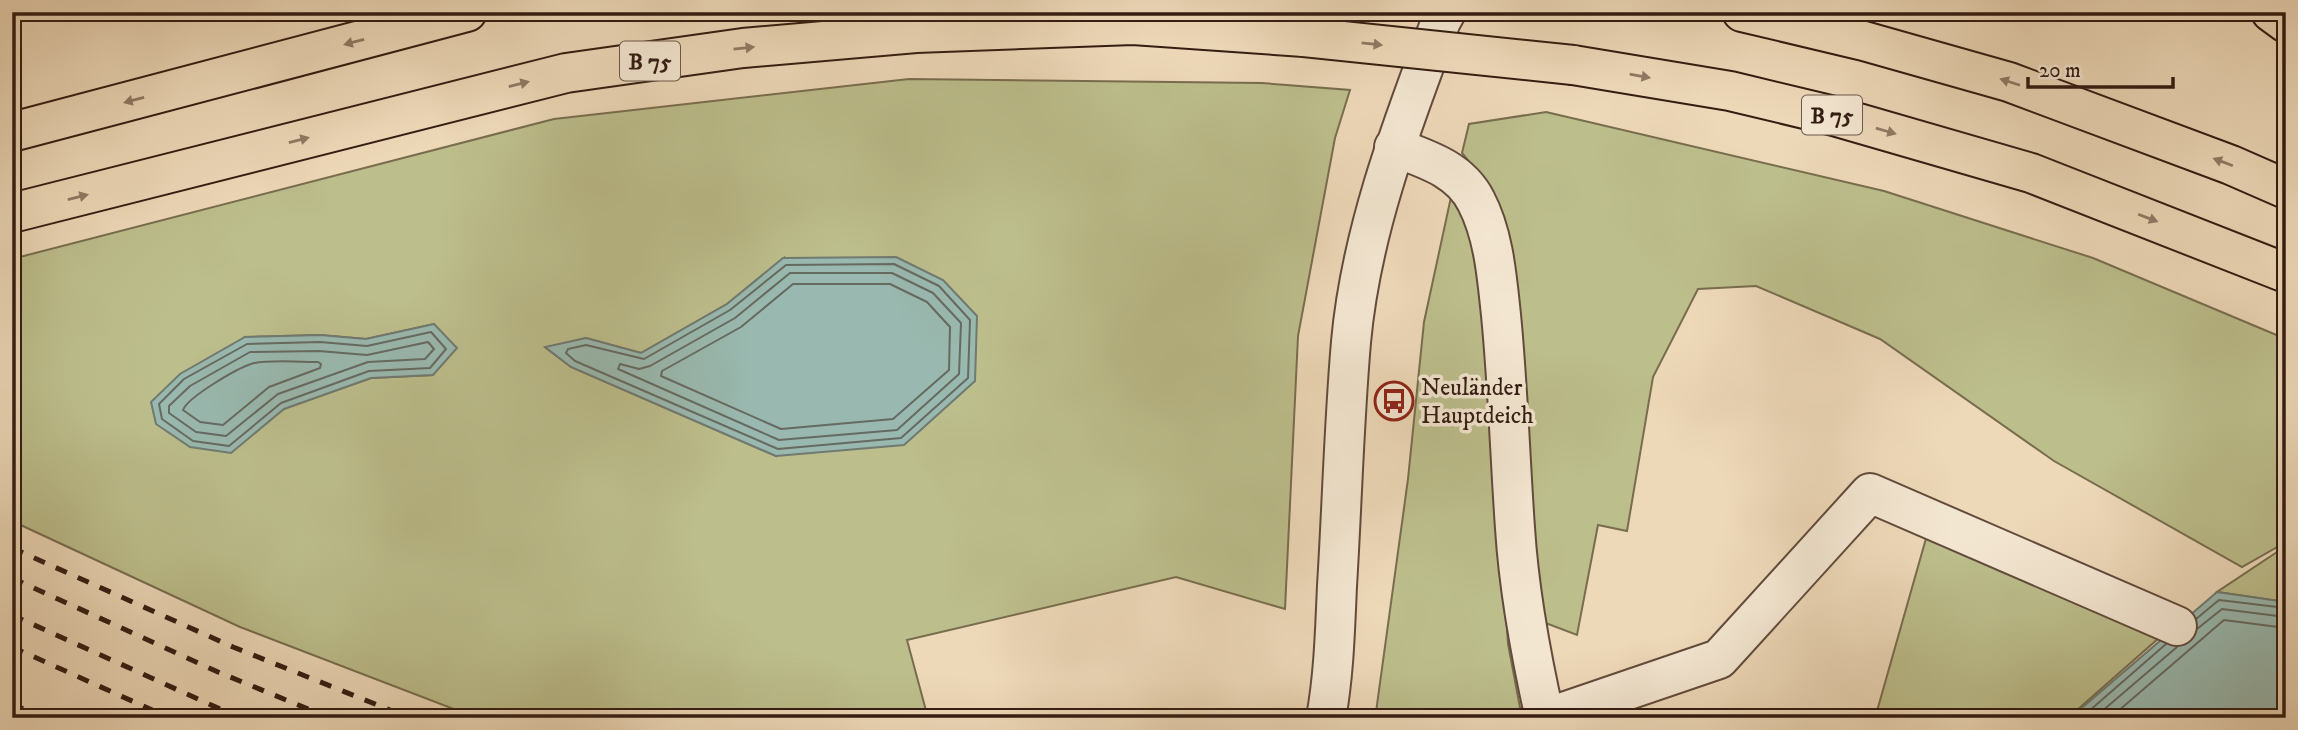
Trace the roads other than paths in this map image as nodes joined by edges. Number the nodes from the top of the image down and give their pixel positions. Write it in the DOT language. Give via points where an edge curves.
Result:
graph roads {
  1 [pos="467,12"];
  2 [pos="1742,12"];
  3 [pos="2271,12"];
  4 [pos="1443,15"];
  5 [pos="2286,23"];
  6 [pos="12,132"];
  7 [pos="1394,147"];
  8 [pos="2286,189"];
  9 [pos="12,214"];
  10 [pos="2286,273"];
  11 [pos="2177,626"];
  12 [pos="1326,718"];
  13 [pos="1546,718"];
  1 -- 6 [label="main road, one-way"];
  8 -- 2 [label="main road, one-way" via="2231,164 2009,82"];
  3 -- 5 [label="main road"];
  4 -- 7 [label="street"];
  7 -- 12 [label="street" via="1364,263 1352,340"];
  7 -- 13 [label="street" via="1450,171 1476,201 1488,230 1504,346 1515,533 1530,655"];
  9 -- 10 [label="main road, B 75, one-way, bridge" via="566,73 729,50 916,33 1133,25 1304,37 1573,65 1743,94 2005,165"];
  11 -- 13 [label="street" via="1870,493 1720,659"];
}
